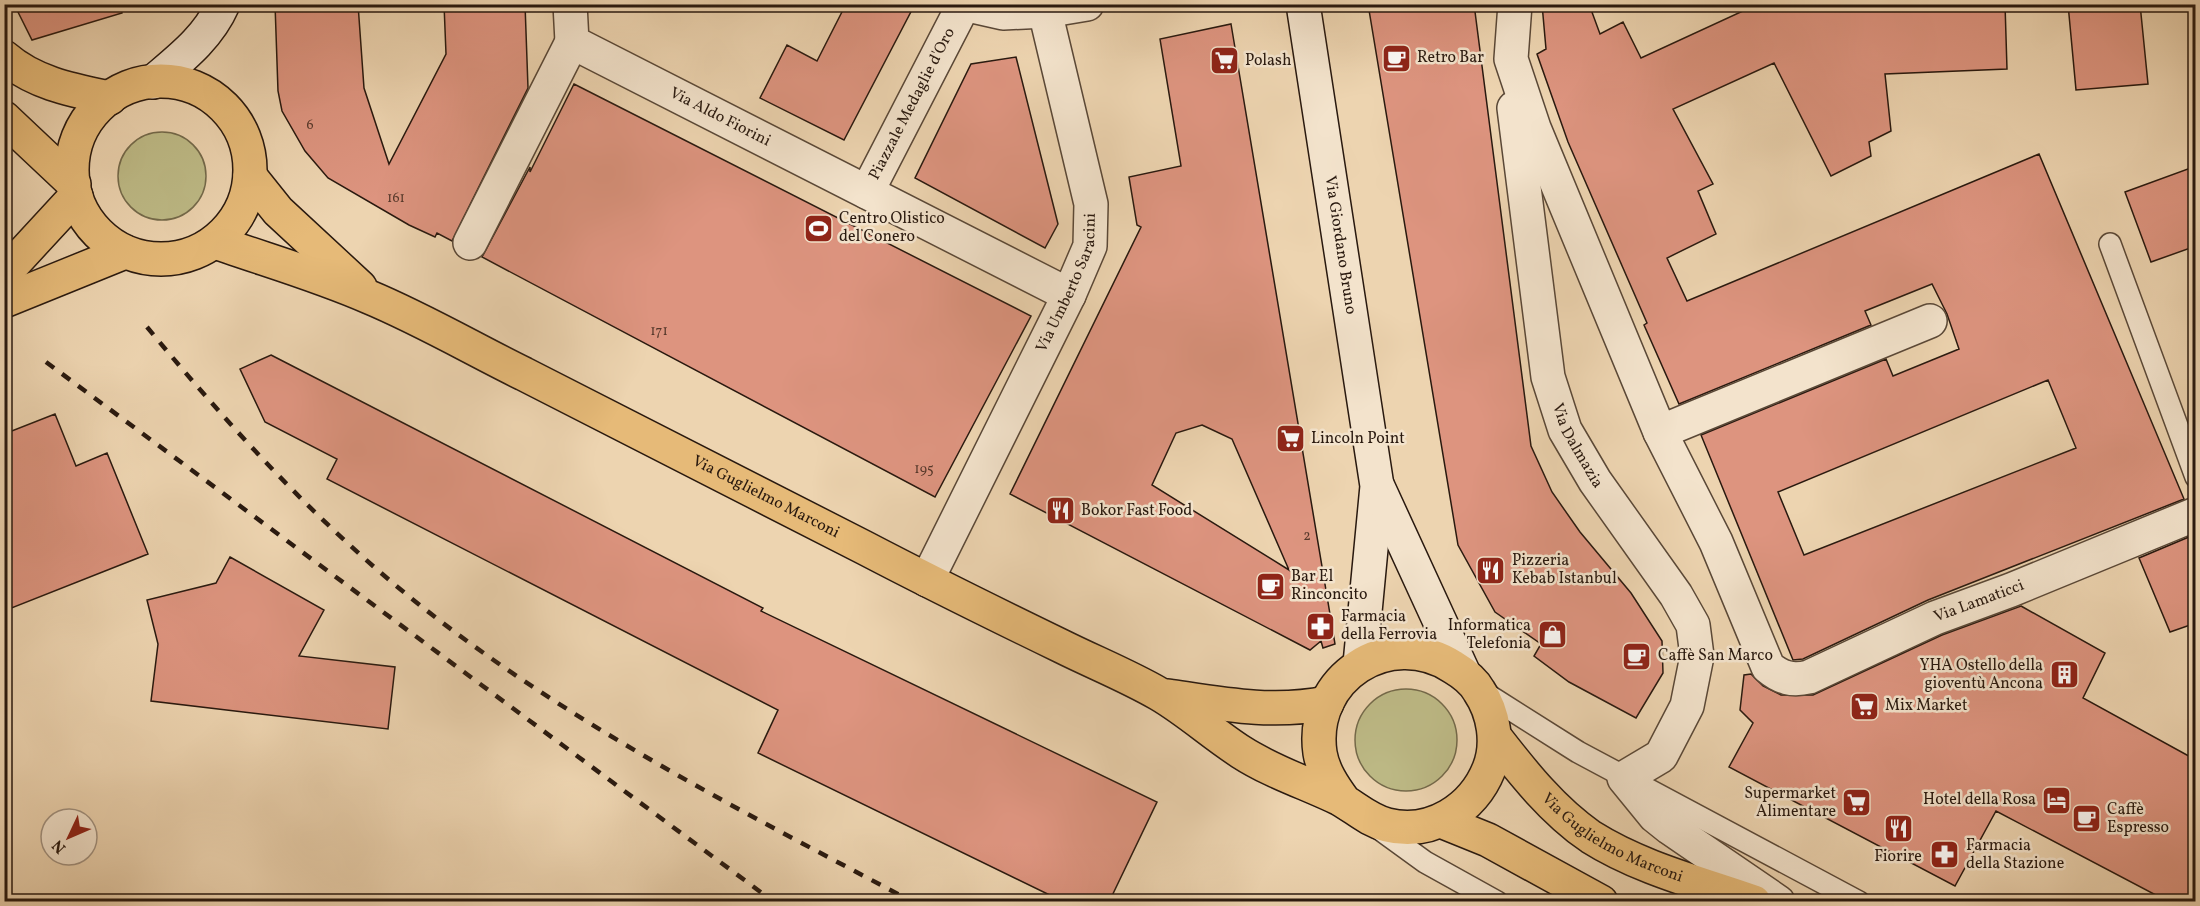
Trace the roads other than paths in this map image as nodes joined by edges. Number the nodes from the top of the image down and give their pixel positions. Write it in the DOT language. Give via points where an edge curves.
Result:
graph roads {
  1 [pos="223,4"];
  2 [pos="570,4"];
  3 [pos="1087,4"];
  4 [pos="1303,4"];
  5 [pos="1515,4"];
  6 [pos="963,5"];
  7 [pos="1045,11"];
  8 [pos="572,42"];
  9 [pos="4,57"];
  10 [pos="1511,59"];
  11 [pos="153,82"];
  12 [pos="110,98"];
  13 [pos="4,118"];
  14 [pos="250,176"];
  15 [pos="75,190"];
  16 [pos="867,192"];
  17 [pos="215,242"];
  18 [pos="470,243"];
  19 [pos="2110,244"];
  20 [pos="125,252"];
  21 [pos="4,274"];
  22 [pos="1069,295"];
  23 [pos="370,297"];
  24 [pos="4,301"];
  25 [pos="1930,321"];
  26 [pos="1660,432"];
  27 [pos="2196,477"];
  28 [pos="1377,486"];
  29 [pos="2196,514"];
  30 [pos="927,580"];
  31 [pos="1360,664"];
  32 [pos="1768,667"];
  33 [pos="1471,681"];
  34 [pos="1160,695"];
  35 [pos="1327,703"];
  36 [pos="1495,738"];
  37 [pos="1624,778"];
  38 [pos="1354,809"];
  39 [pos="1441,821"];
  40 [pos="1497,902"];
  41 [pos="1601,902"];
  42 [pos="1755,902"];
  43 [pos="1779,902"];
  44 [pos="1859,902"];
  1 -- 11 [label="street" via="212,27"];
  2 -- 8 [label="street"];
  3 -- 7 [label="street"];
  4 -- 28 [label="street, Via Giordano Bruno"];
  5 -- 10 [label="street, Via Dalmazia"];
  6 -- 7 [label="street" via="1003,13"];
  6 -- 16 [label="street, Piazzale Medaglie d'Oro"];
  7 -- 22 [label="street, Via Umberto Saracini" via="1091,204 1090,246"];
  8 -- 16 [label="street, Via Aldo Fiorini"];
  8 -- 18 [label="street"];
  9 -- 12 [label="main road" via="19,70 47,83"];
  10 -- 26 [label="street, Via Dalmazia" via="1534,128"];
  10 -- 37 [label="street, Via Dalmazia" via="1516,135 1548,377 1566,430 1595,481 1641,543 1693,625 1697,656 1687,706 1661,756"];
  11 -- 12 [label="main road" via="130,87"];
  11 -- 14 [label="main road" via="176,82 197,89 226,110 245,141"];
  12 -- 15 [label="main road" via="83,128 72,165"];
  13 -- 15 [label="main road"];
  14 -- 17 [label="main road" via="240,213"];
  14 -- 23 [label="main road, Via Guglielmo Marconi" via="278,211"];
  15 -- 20 [label="main road" via="95,229"];
  15 -- 21 [label="main road"];
  16 -- 22 [label="street, Piazzale Medaglie d'Oro"];
  17 -- 20 [label="main road" via="169,259"];
  17 -- 23 [label="main road, Via Guglielmo Marconi"];
  19 -- 27 [label="lane"];
  20 -- 24 [label="main road"];
  22 -- 30 [label="street, Via Umberto Saracini"];
  23 -- 30 [label="main road, Via Guglielmo Marconi"];
  25 -- 26 [label="street"];
  26 -- 32 [label="street, Via Dalmazia" via="1716,542"];
  28 -- 31 [label="street, Via Giordano Bruno"];
  28 -- 33 [label="street, Via Giordano Bruno"];
  29 -- 32 [label="street, Via Lamaticci" via="1935,618 1809,677 1796,680 1778,676"];
  30 -- 34 [label="main road, Via Guglielmo Marconi"];
  31 -- 33 [label="main road, Via Guglielmo Marconi" via="1385,654 1411,652 1437,657"];
  31 -- 35 [label="main road, Via Guglielmo Marconi" via="1340,681"];
  33 -- 36 [label="main road, Via Guglielmo Marconi" via="1490,712"];
  33 -- 37 [label="lane, Via Guglielmo Marconi"];
  34 -- 35 [label="main road, Via Guglielmo Marconi" via="1259,710"];
  34 -- 38 [label="main road, Via Guglielmo Marconi" via="1243,753"];
  35 -- 38 [label="main road, Via Guglielmo Marconi" via="1319,728 1320,755 1328,779"];
  36 -- 39 [label="main road, Via Guglielmo Marconi" via="1491,764 1481,788 1463,807"];
  36 -- 42 [label="main road, Via Guglielmo Marconi" via="1544,795 1591,837 1626,856"];
  37 -- 43 [label="street, Via Guglielmo Marconi" via="1670,828"];
  37 -- 44 [label="lane, Via Guglielmo Marconi"];
  38 -- 39 [label="main road, Via Guglielmo Marconi" via="1390,826 1415,828"];
  38 -- 40 [label="lane, Via Guglielmo Marconi" via="1425,862"];
  39 -- 41 [label="main road" via="1488,840"];
}
